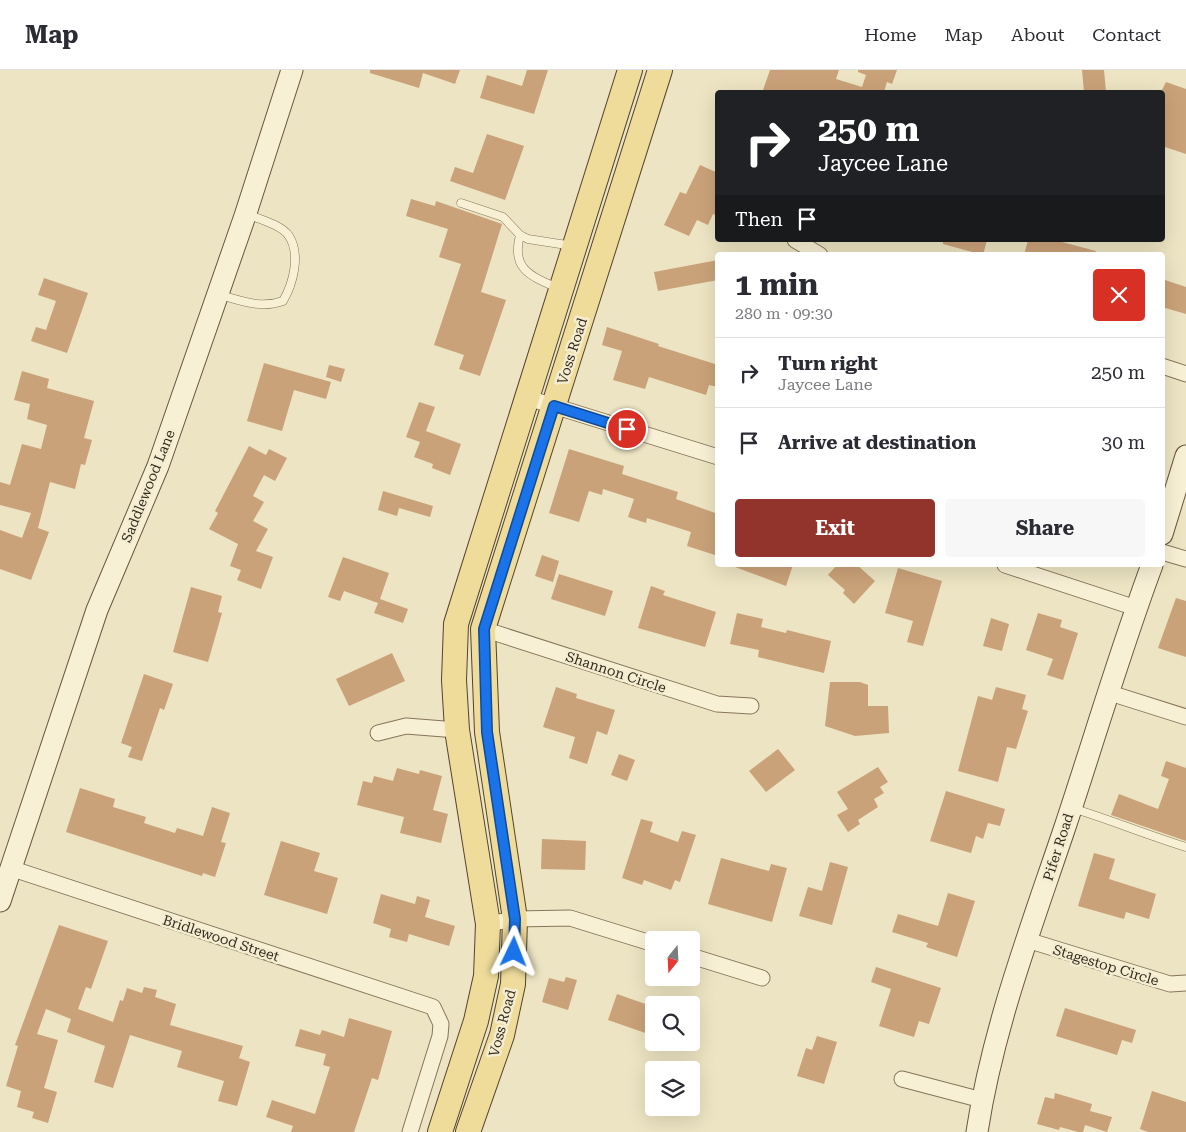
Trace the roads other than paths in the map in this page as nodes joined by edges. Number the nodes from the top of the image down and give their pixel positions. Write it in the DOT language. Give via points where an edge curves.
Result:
graph roads {
  1 [pos="292,70"];
  2 [pos="630,70"];
  3 [pos="660,70"];
  4 [pos="461,203"];
  5 [pos="246,213"];
  6 [pos="520,235"];
  7 [pos="577,241"];
  8 [pos="798,242"];
  9 [pos="605,245"];
  10 [pos="815,252"];
  11 [pos="562,289"];
  12 [pos="218,294"];
  13 [pos="1165,367"];
  14 [pos="1186,374"];
  15 [pos="528,398"];
  16 [pos="554,406"];
  17 [pos="715,456"];
  18 [pos="1186,456"];
  19 [pos="1165,524"];
  20 [pos="1165,553"];
  21 [pos="1186,560"];
  22 [pos="1011,567"];
  23 [pos="1151,567"];
  24 [pos="468,582"];
  25 [pos="494,590"];
  26 [pos="1136,608"];
  27 [pos="484,629"];
  28 [pos="1110,693"];
  29 [pos="751,706"];
  30 [pos="1186,717"];
  31 [pos="457,730"];
  32 [pos="378,733"];
  33 [pos="1072,808"];
  34 [pos="1186,847"];
  35 [pos="10,868"];
  36 [pos="0,901"];
  37 [pos="515,919"];
  38 [pos="488,924"];
  39 [pos="1027,940"];
  40 [pos="645,941"];
  41 [pos="700,959"];
  42 [pos="762,978"];
  43 [pos="1186,983"];
  44 [pos="902,1079"];
  45 [pos="982,1100"];
  46 [pos="410,1132"];
  47 [pos="440,1132"];
  48 [pos="468,1132"];
  49 [pos="977,1132"];
  1 -- 5 [label="street, Saddlewood Lane"];
  2 -- 7 [label="main road, Voss Road"];
  3 -- 9 [label="main road, Voss Road"];
  4 -- 6 [label="lane" via="503,217"];
  5 -- 12 [label="street, Saddlewood Lane"];
  5 -- 12 [label="lane" via="289,236 295,252 289,290 283,301 271,306"];
  6 -- 7 [label="lane" via="528,239"];
  6 -- 11 [label="lane" via="516,250 518,261 536,278"];
  7 -- 9 [label="main road"];
  7 -- 11 [label="main road, Voss Road"];
  8 -- 10 [label="street"];
  9 -- 16 [label="main road, Voss Road"];
  11 -- 15 [label="main road, Voss Road"];
  12 -- 35 [label="street, Saddlewood Lane" via="158,466 97,610"];
  13 -- 14 [label="street"];
  15 -- 16 [label="street"];
  15 -- 24 [label="main road, Voss Road"];
  16 -- 17 [label="street"];
  16 -- 25 [label="main road, Voss Road"];
  18 -- 19 [label="street"];
  20 -- 21 [label="street"];
  22 -- 26 [label="street"];
  23 -- 26 [label="street, Pifer Road"];
  24 -- 25 [label="main road"];
  24 -- 31 [label="main road, Voss Road" via="456,624 454,680"];
  25 -- 27 [label="main road, Voss Road"];
  26 -- 28 [label="street, Pifer Road"];
  27 -- 29 [label="street, Shannon Circle" via="717,704"];
  27 -- 37 [label="main road, Voss Road" via="487,732"];
  28 -- 30 [label="street"];
  28 -- 33 [label="street, Pifer Road"];
  31 -- 32 [label="street" via="406,726"];
  31 -- 38 [label="main road, Voss Road"];
  33 -- 34 [label="lane"];
  33 -- 39 [label="street, Pifer Road"];
  35 -- 36 [label="street, Saddlewood Lane"];
  35 -- 46 [label="street, Bridlewood Street" via="433,1007 441,1024 440,1036"];
  37 -- 38 [label="street"];
  37 -- 40 [label="street" via="570,918"];
  37 -- 48 [label="main road, Voss Road" via="513,984 502,1035"];
  38 -- 47 [label="main road, Voss Road" via="486,976 476,1021"];
  39 -- 43 [label="street, Stagestop Circle" via="1170,984"];
  39 -- 45 [label="street, Pifer Road" via="1000,1023"];
  41 -- 42 [label="street"];
  44 -- 45 [label="street"];
  45 -- 49 [label="street, Pifer Road"];
}
